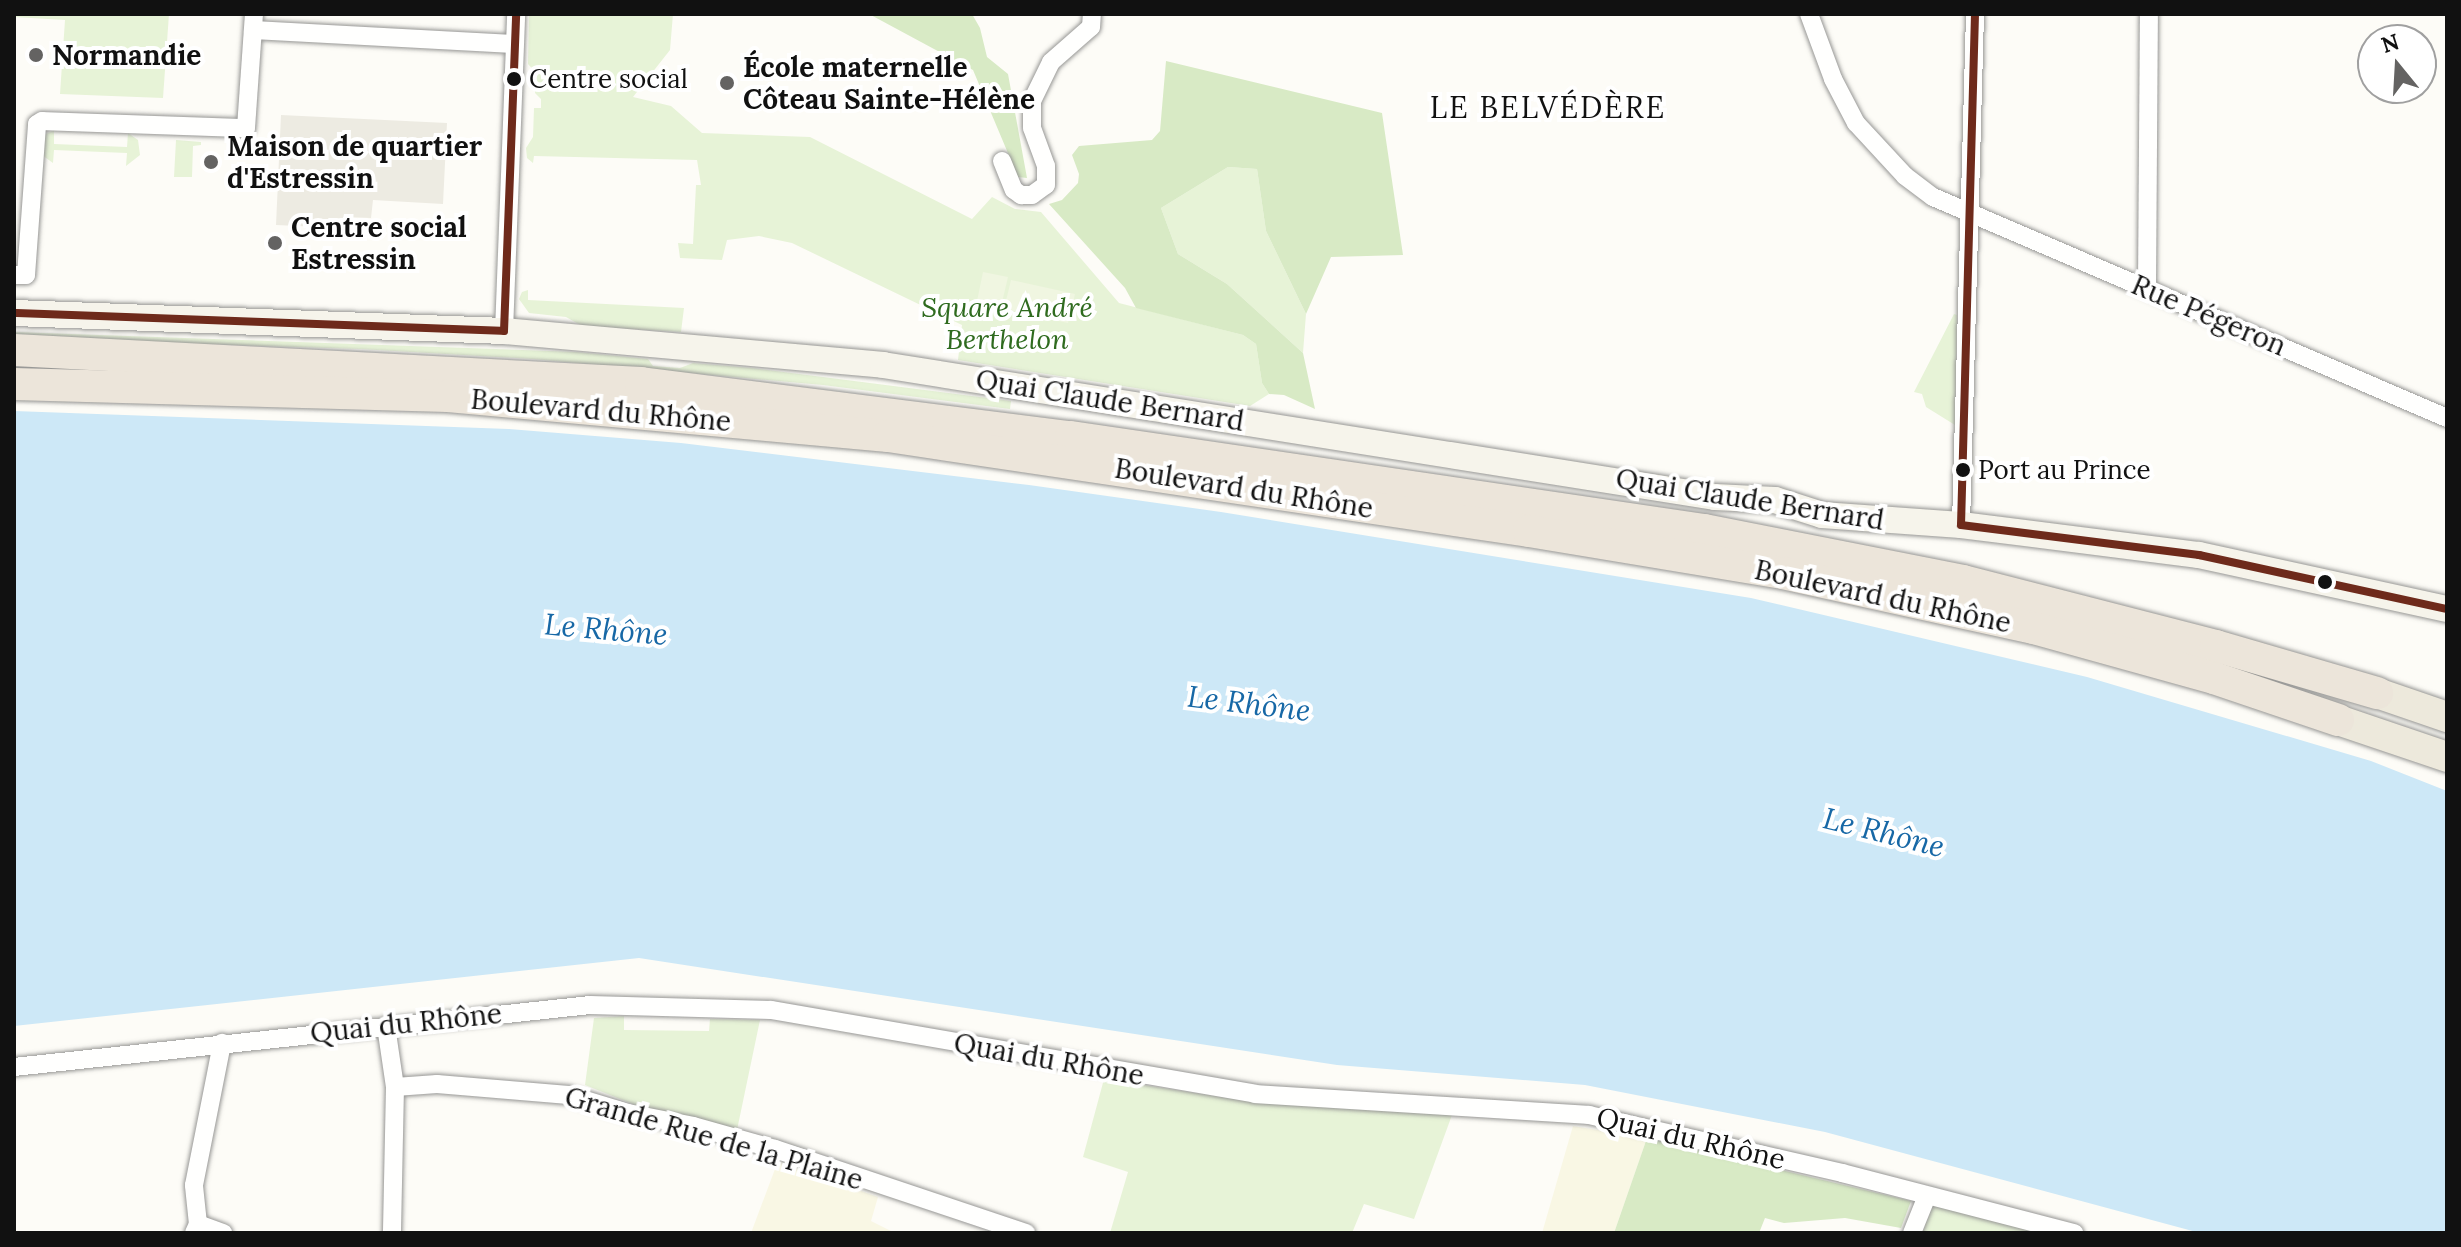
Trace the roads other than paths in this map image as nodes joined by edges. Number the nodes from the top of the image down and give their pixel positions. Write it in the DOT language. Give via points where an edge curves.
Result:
graph roads {
  1 [pos="516,14"];
  2 [pos="1092,14"];
  3 [pos="1809,14"];
  4 [pos="1975,14"];
  5 [pos="2149,14"];
  6 [pos="253,22"];
  7 [pos="514,44"];
  8 [pos="1002,161"];
  9 [pos="1970,214"];
  10 [pos="14,275"];
  11 [pos="2147,288"];
  12 [pos="14,313"];
  13 [pos="504,331"];
  14 [pos="14,350"];
  15 [pos="14,384"];
  16 [pos="2447,418"];
  17 [pos="1961,525"];
  18 [pos="2447,609"];
  19 [pos="2377,693"];
  20 [pos="2447,717"];
  21 [pos="2338,720"];
  22 [pos="2447,757"];
  23 [pos="386,1026"];
  24 [pos="222,1043"];
  25 [pos="14,1067"];
  26 [pos="395,1087"];
  27 [pos="1927,1196"];
  28 [pos="196,1228"];
  29 [pos="223,1233"];
  30 [pos="392,1233"];
  31 [pos="1026,1233"];
  32 [pos="1912,1233"];
  33 [pos="2074,1233"];
  1 -- 7 [label="street"];
  2 -- 8 [label="street" via="1091,27 1051,62 1032,101 1032,128 1049,178 1046,185 1032,195 1021,195"];
  3 -- 9 [label="street, Rue Pégeron" via="1856,123 1905,176"];
  4 -- 9 [label="street"];
  5 -- 11 [label="street"];
  6 -- 7 [label="street"];
  6 -- 10 [label="street" via="246,128 37,124 26,275"];
  7 -- 13 [label="street"];
  9 -- 11 [label="street, Rue Pégeron"];
  9 -- 17 [label="street"];
  11 -- 16 [label="street, Rue Pégeron"];
  12 -- 13 [label="main road, Quai Claude Bernard"];
  13 -- 17 [label="main road, Quai Claude Bernard" via="883,365 1715,497 1775,500 1822,515"];
  14 -- 19 [label="highway, Boulevard du Rhône" via="641,383 1071,437 1704,530 1963,581"];
  15 -- 21 [label="highway, Boulevard du Rhône" via="448,396 977,448 1783,573 2034,628 2214,678"];
  17 -- 18 [label="main road, Quai Claude Bernard" via="2199,555"];
  19 -- 20 [label="main road, Boulevard du Rhône"];
  21 -- 22 [label="main road, Boulevard du Rhône"];
  23 -- 24 [label="street, Quai du Rhône"];
  23 -- 26 [label="street"];
  23 -- 27 [label="street, Quai du Rhône" via="603,1005 771,1010 1255,1094 1575,1112"];
  24 -- 25 [label="street, Quai du Rhône"];
  24 -- 28 [label="street" via="194,1185"];
  26 -- 30 [label="street"];
  26 -- 31 [label="street, Grande Rue de la Plaine" via="437,1084 569,1095 775,1149"];
  27 -- 32 [label="street"];
  27 -- 33 [label="street, Quai du Rhône"];
  28 -- 29 [label="street"];
}
